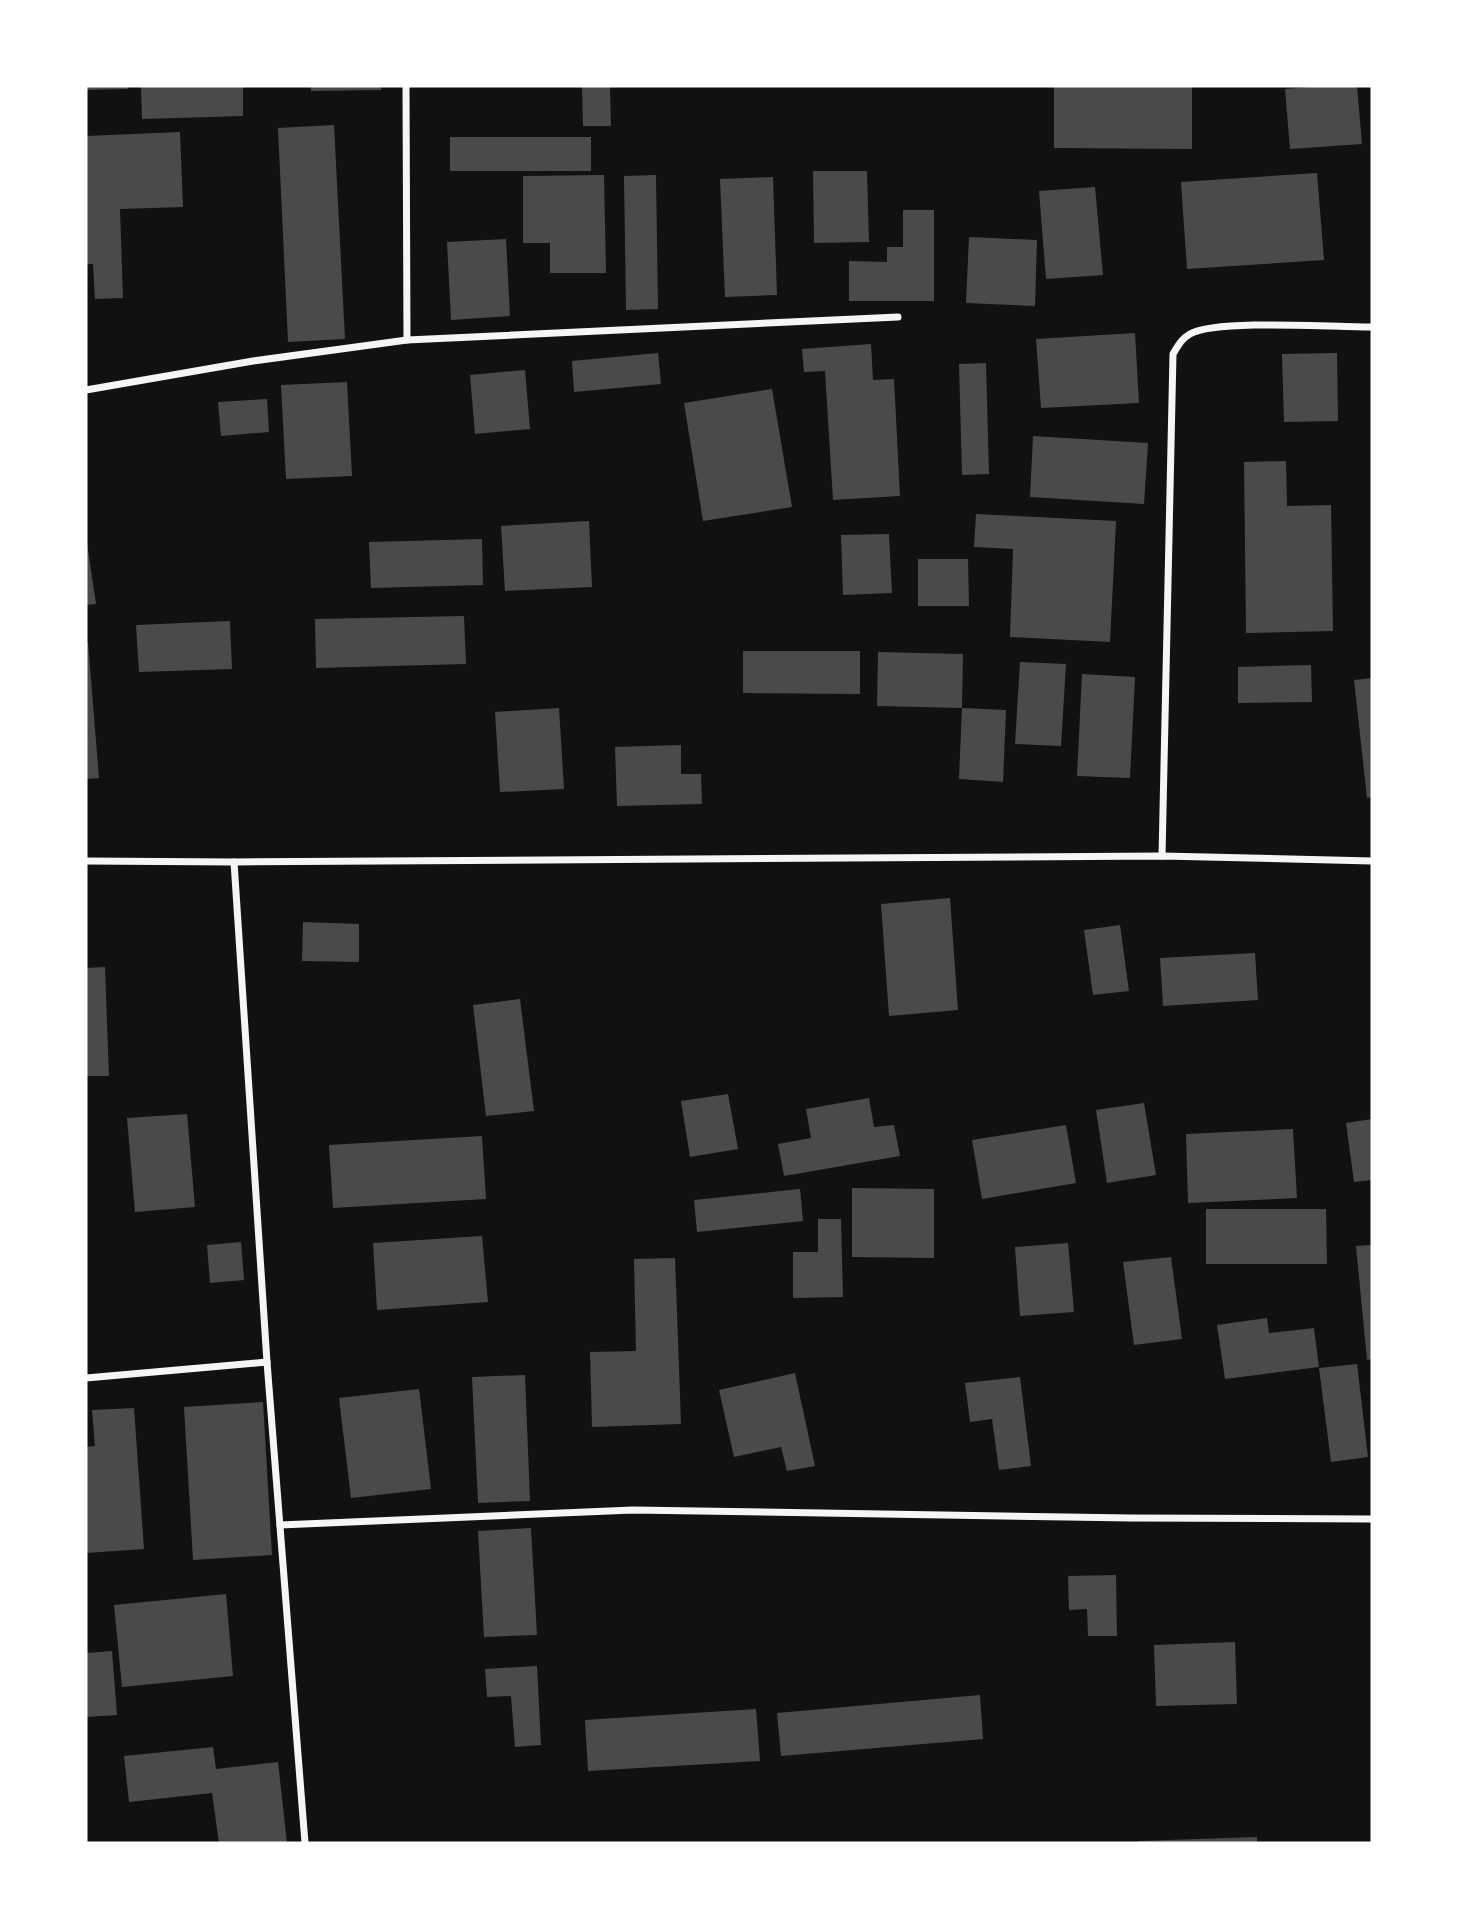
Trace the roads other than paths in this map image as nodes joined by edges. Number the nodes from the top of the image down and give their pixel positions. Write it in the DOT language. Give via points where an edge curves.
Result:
graph roads {
  1 [pos="406,86"];
  2 [pos="898,317"];
  3 [pos="1372,327"];
  4 [pos="407,340"];
  5 [pos="86,390"];
  6 [pos="1162,856"];
  7 [pos="86,861"];
  8 [pos="1372,861"];
  9 [pos="234,862"];
  10 [pos="267,1362"];
  11 [pos="86,1378"];
  12 [pos="1372,1518"];
  13 [pos="280,1525"];
  14 [pos="305,1843"];
  1 -- 4 [label="street"];
  2 -- 4 [label="street"];
  3 -- 6 [label="street" via="1222,327 1192,333 1173,354"];
  4 -- 5 [label="street"];
  6 -- 8 [label="street"];
  6 -- 9 [label="street"];
  7 -- 9 [label="street"];
  9 -- 10 [label="street"];
  10 -- 11 [label="street"];
  10 -- 13 [label="street"];
  12 -- 13 [label="street" via="633,1510"];
  13 -- 14 [label="street"];
}
